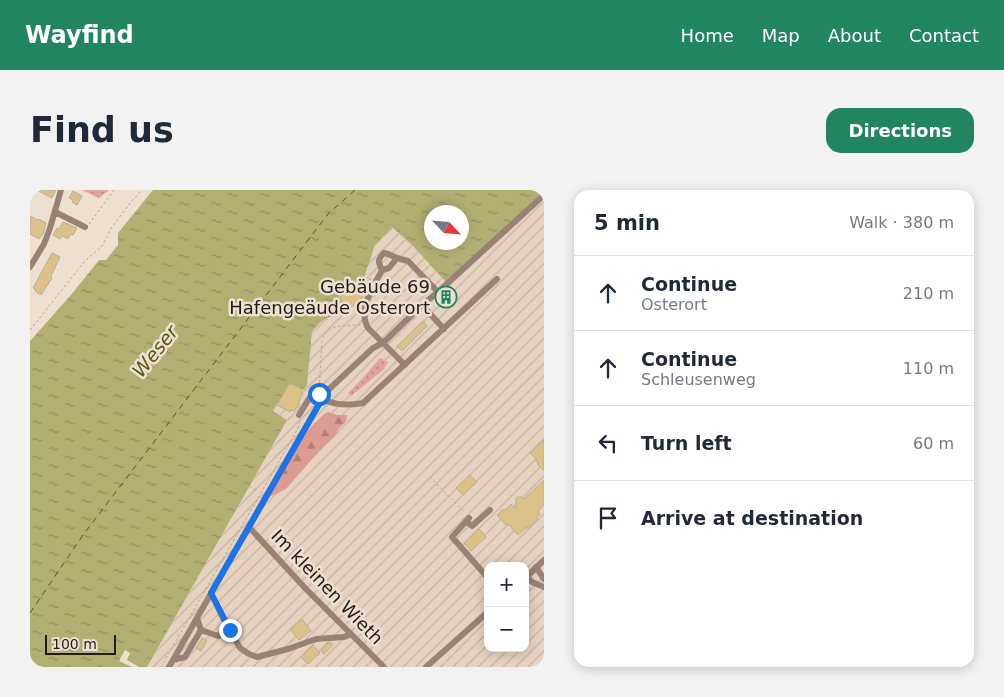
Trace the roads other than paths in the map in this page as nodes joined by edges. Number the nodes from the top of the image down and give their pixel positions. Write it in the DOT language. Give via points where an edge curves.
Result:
graph roads {
  1 [pos="61,190"];
  2 [pos="544,195"];
  3 [pos="55,212"];
  4 [pos="85,227"];
  5 [pos="397,258"];
  6 [pos="30,267"];
  7 [pos="382,270"];
  8 [pos="497,279"];
  9 [pos="438,292"];
  10 [pos="422,305"];
  11 [pos="444,329"];
  12 [pos="383,343"];
  13 [pos="405,365"];
  14 [pos="322,399"];
  15 [pos="300,415"];
  16 [pos="490,510"];
  17 [pos="249,527"];
  18 [pos="544,560"];
  19 [pos="536,567"];
  20 [pos="484,573"];
  21 [pos="529,574"];
  22 [pos="544,579"];
  23 [pos="529,580"];
  24 [pos="544,587"];
  25 [pos="211,593"];
  26 [pos="484,616"];
  27 [pos="197,618"];
  28 [pos="201,630"];
  29 [pos="230,630"];
  30 [pos="351,634"];
  31 [pos="172,660"];
  32 [pos="168,667"];
  33 [pos="384,667"];
  34 [pos="426,667"];
  1 -- 3 [label="street"];
  2 -- 9 [label="street"];
  3 -- 4 [label="street"];
  3 -- 6 [label="street" via="44,244"];
  5 -- 7 [label="street" via="389,268"];
  5 -- 7 [label="street" via="384,253 379,262"];
  5 -- 9 [label="street" via="408,261"];
  7 -- 12 [label="street" via="367,300 365,322"];
  8 -- 11 [label="street"];
  9 -- 10 [label="street"];
  10 -- 11 [label="street"];
  10 -- 12 [label="street"];
  11 -- 13 [label="street"];
  12 -- 13 [label="street"];
  12 -- 14 [label="street" via="373,348"];
  13 -- 14 [label="street" via="363,403 350,406"];
  14 -- 15 [label="street" via="310,397"];
  14 -- 17 [label="street"];
  16 -- 20 [label="street" via="472,526 468,519 452,537"];
  17 -- 25 [label="street"];
  17 -- 30 [label="street, Im kleinen Wieth"];
  18 -- 19 [label="street"];
  19 -- 21 [label="street"];
  19 -- 22 [label="street"];
  23 -- 24 [label="street"];
  25 -- 27 [label="street"];
  25 -- 29 [label="street"];
  26 -- 34 [label="street"];
  27 -- 28 [label="street"];
  27 -- 31 [label="street"];
  28 -- 29 [label="street" via="218,636"];
  28 -- 31 [label="street" via="185,657"];
  29 -- 30 [label="street" via="240,648 257,657 316,639"];
  30 -- 33 [label="street, Im kleinen Wieth"];
  31 -- 32 [label="street"];
}
